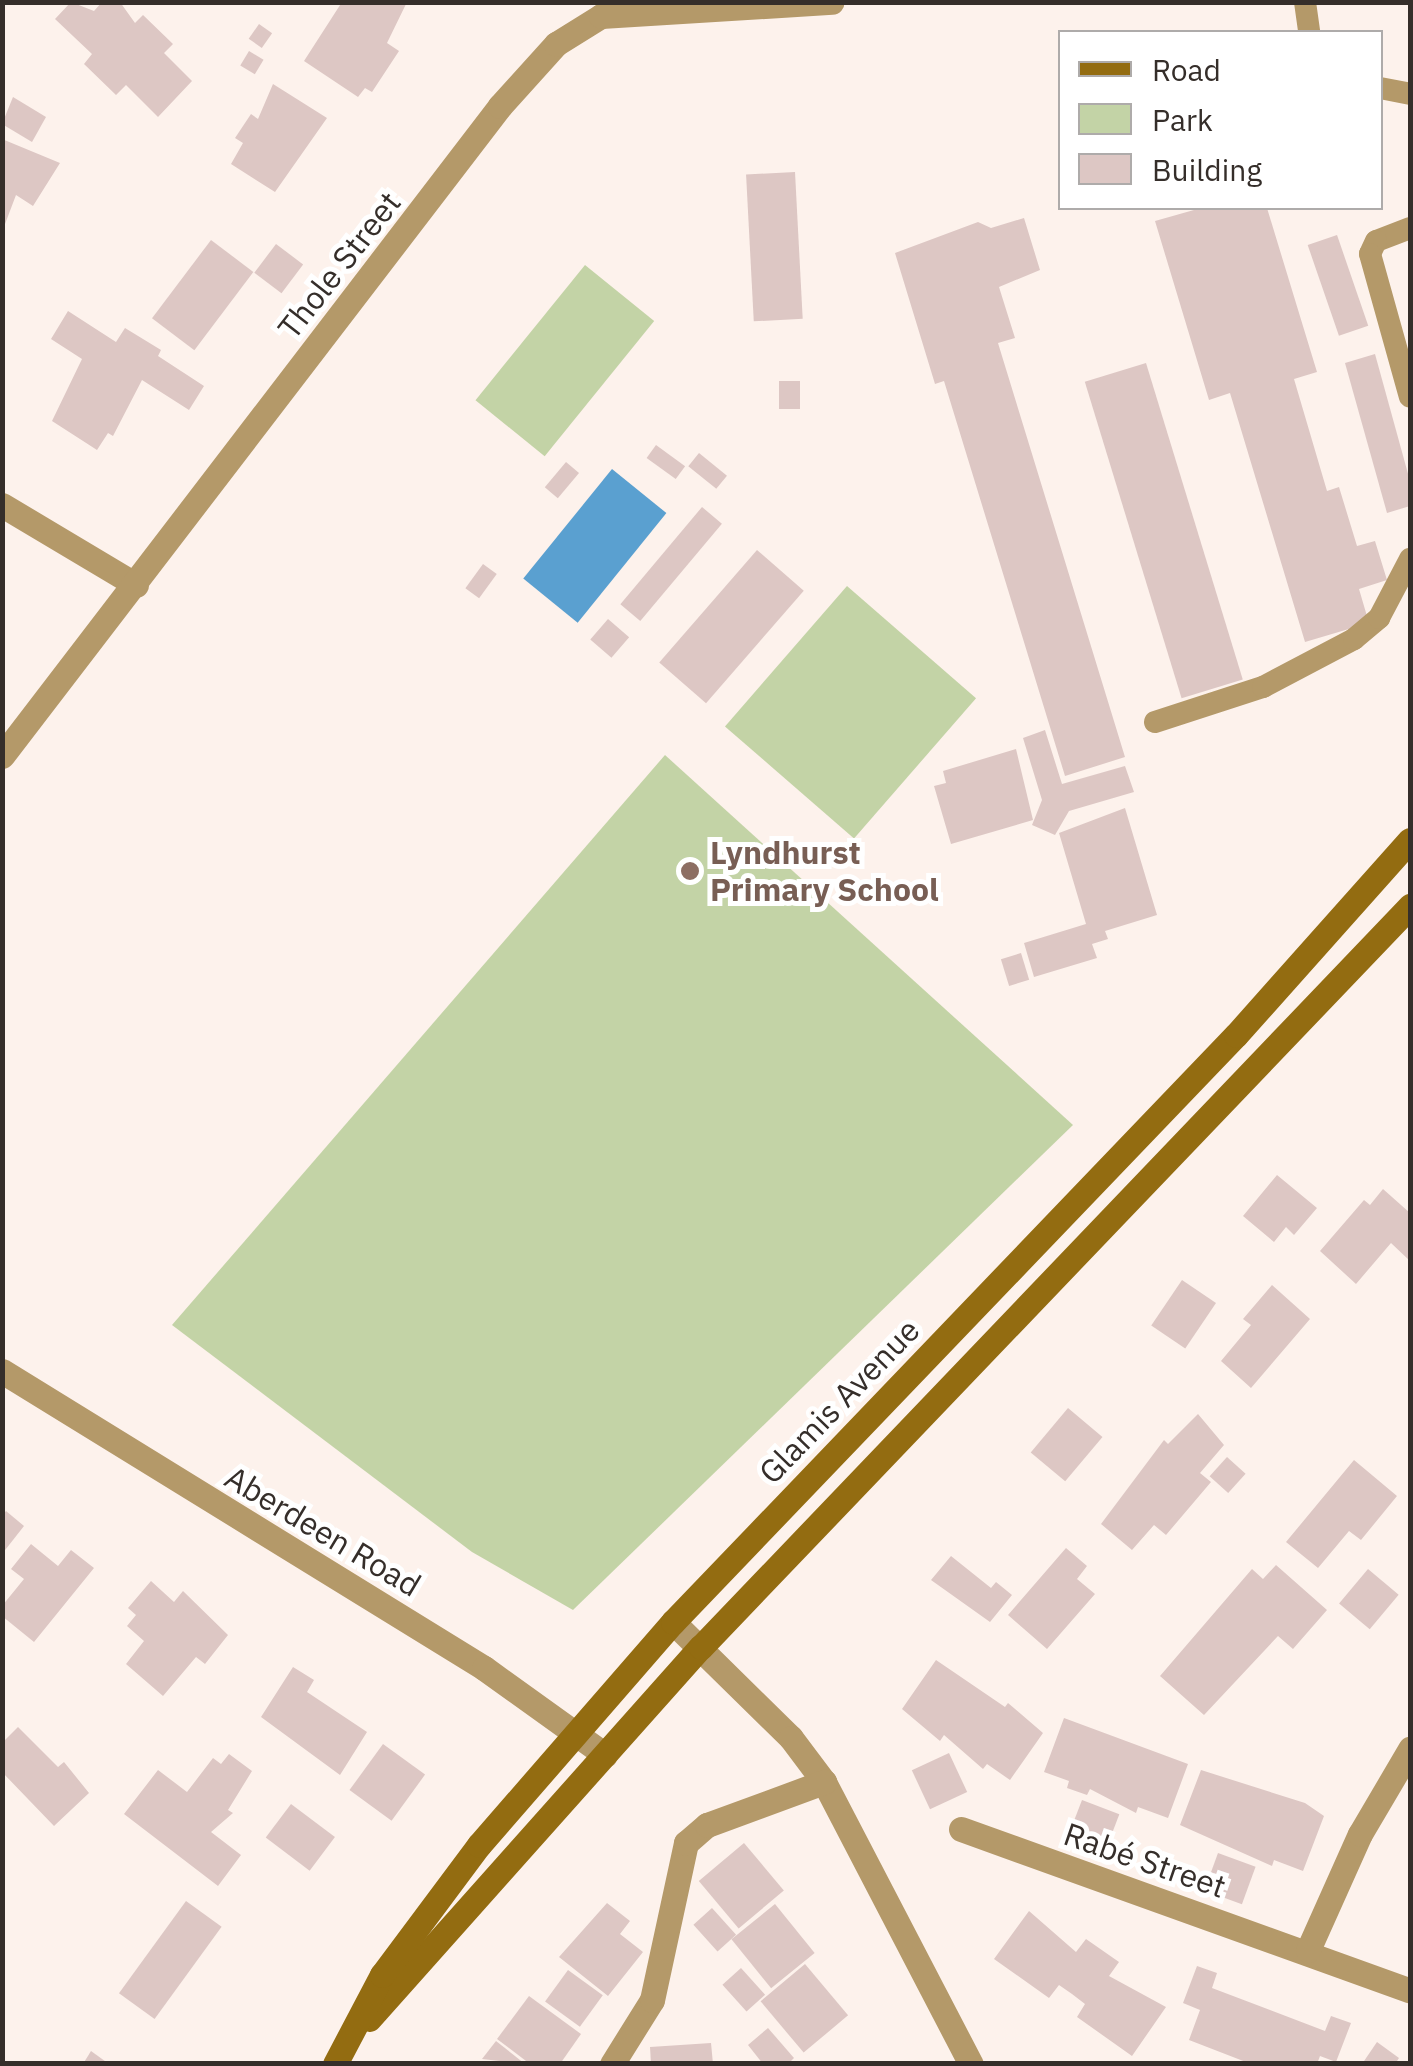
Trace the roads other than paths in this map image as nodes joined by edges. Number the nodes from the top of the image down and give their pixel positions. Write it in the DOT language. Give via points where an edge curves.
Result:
graph roads {
  1 [pos="832,2"];
  2 [pos="1305,2"];
  3 [pos="792,3"];
  4 [pos="571,15"];
  5 [pos="1308,30"];
  6 [pos="1383,89"];
  7 [pos="1410,94"];
  8 [pos="1410,228"];
  9 [pos="1410,397"];
  10 [pos="2,505"];
  11 [pos="1410,559"];
  12 [pos="136,585"];
  13 [pos="1155,722"];
  14 [pos="2,756"];
  15 [pos="1410,840"];
  16 [pos="1410,906"];
  17 [pos="1345,911"];
  18 [pos="1376,940"];
  19 [pos="1236,1035"];
  20 [pos="1260,1063"];
  21 [pos="2,1371"];
  22 [pos="672,1622"];
  23 [pos="701,1647"];
  24 [pos="574,1736"];
  25 [pos="1410,1749"];
  26 [pos="605,1756"];
  27 [pos="824,1782"];
  28 [pos="961,1829"];
  29 [pos="1308,1950"];
  30 [pos="1410,1991"];
  31 [pos="351,2036"];
  32 [pos="335,2064"];
  33 [pos="612,2064"];
  34 [pos="971,2064"];
  1 -- 3 [label="street, Thole Street"];
  2 -- 5 [label="lane"];
  3 -- 4 [label="street, Thole Street"];
  4 -- 12 [label="street, Thole Street"];
  6 -- 7 [label="lane"];
  8 -- 9 [label="lane" via="1376,240 1370,254"];
  10 -- 12 [label="street"];
  11 -- 13 [label="lane" via="1379,618 1354,640 1263,686"];
  12 -- 14 [label="street, Thole Street"];
  15 -- 17 [label="main road, Glamis Avenue"];
  16 -- 18 [label="main road, Glamis Avenue"];
  17 -- 18 [label="main road"];
  17 -- 19 [label="main road, Glamis Avenue"];
  18 -- 20 [label="main road, Glamis Avenue"];
  19 -- 20 [label="main road"];
  19 -- 22 [label="main road, Glamis Avenue"];
  20 -- 23 [label="main road, Glamis Avenue"];
  21 -- 24 [label="street, Aberdeen Road" via="484,1668"];
  22 -- 23 [label="street"];
  22 -- 24 [label="main road, Glamis Avenue"];
  23 -- 26 [label="main road, Glamis Avenue"];
  23 -- 27 [label="street" via="791,1738"];
  24 -- 26 [label="street, Aberdeen Road"];
  24 -- 31 [label="main road, Glamis Avenue" via="382,1975"];
  25 -- 29 [label="street" via="1360,1834"];
  26 -- 31 [label="main road, Glamis Avenue"];
  27 -- 33 [label="street" via="707,1824 686,1842 652,2000"];
  27 -- 34 [label="street"];
  28 -- 29 [label="street, Rabé Street"];
  29 -- 30 [label="street, Rabé Street"];
  31 -- 32 [label="main road, Glamis Avenue"];
}
